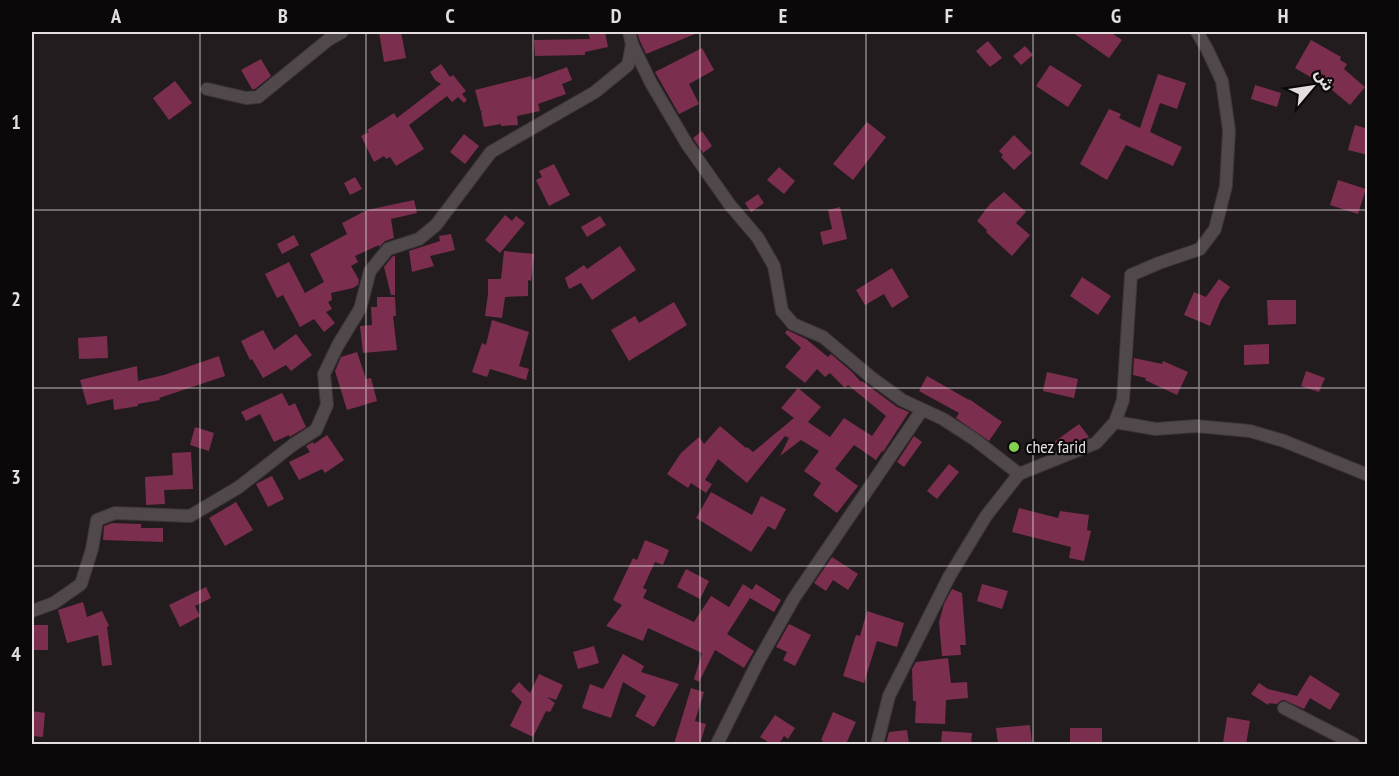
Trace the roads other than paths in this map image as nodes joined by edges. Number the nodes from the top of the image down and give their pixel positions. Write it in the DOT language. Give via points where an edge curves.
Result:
graph roads {
  1 [pos="342,32"];
  2 [pos="629,32"];
  3 [pos="1197,32"];
  4 [pos="632,44"];
  5 [pos="207,89"];
  6 [pos="922,410"];
  7 [pos="1115,422"];
  8 [pos="1019,474"];
  9 [pos="1368,475"];
  10 [pos="32,611"];
  11 [pos="1284,708"];
  12 [pos="717,744"];
  13 [pos="877,744"];
  14 [pos="1354,744"];
  1 -- 5 [label="street" via="258,97"];
  2 -- 4 [label="street"];
  3 -- 7 [label="street" via="1222,81 1228,130 1226,186 1215,229 1200,249 1131,275 1124,400"];
  4 -- 6 [label="street" via="687,144 758,238 774,266 782,311 793,324 823,337 872,378"];
  4 -- 10 [label="street" via="628,65 595,92 490,152 436,225 418,239 388,249 370,271 360,309 324,374 327,405 316,430 239,487 190,516 115,513 97,520 81,584 54,603"];
  6 -- 8 [label="street" via="967,434"];
  6 -- 12 [label="street" via="794,598"];
  7 -- 8 [label="street" via="1096,443"];
  7 -- 9 [label="street" via="1156,429 1196,426 1250,431"];
  8 -- 13 [label="street" via="986,516 949,577 889,696"];
  11 -- 14 [label="street"];
}
